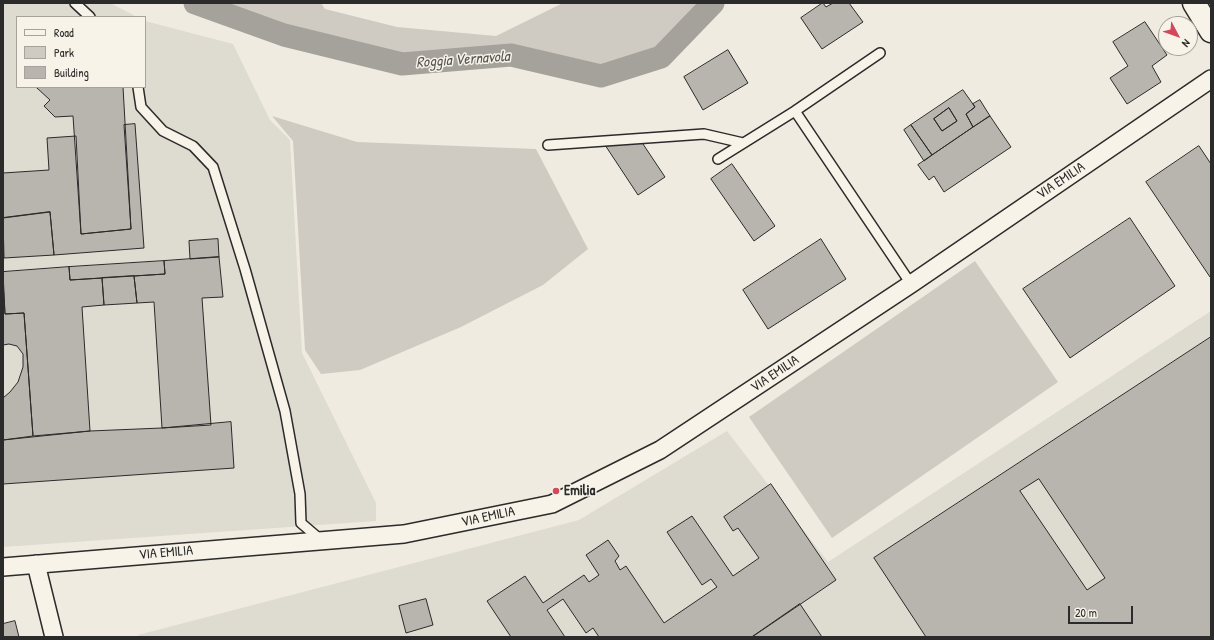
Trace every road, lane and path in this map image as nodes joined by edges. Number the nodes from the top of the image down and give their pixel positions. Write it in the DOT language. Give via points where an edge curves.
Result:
graph roads {
  1 [pos="75,3"];
  2 [pos="1194,3"];
  3 [pos="89,16"];
  4 [pos="1211,31"];
  5 [pos="880,53"];
  6 [pos="1211,79"];
  7 [pos="138,88"];
  8 [pos="795,111"];
  9 [pos="743,143"];
  10 [pos="548,145"];
  11 [pos="718,159"];
  12 [pos="911,284"];
  13 [pos="322,541"];
  14 [pos="36,564"];
  15 [pos="3,567"];
  16 [pos="54,637"];
  1 -- 3 [label="lane"];
  2 -- 4 [label="street"];
  5 -- 8 [label="lane"];
  6 -- 12 [label="street, VIA EMILIA"];
  7 -- 13 [label="lane" via="141,107 163,131 192,146 213,167 285,411 300,494 301,523"];
  8 -- 9 [label="lane"];
  8 -- 12 [label="lane"];
  9 -- 10 [label="lane" via="704,134"];
  9 -- 11 [label="lane"];
  12 -- 13 [label="street, VIA EMILIA" via="660,450 552,504 404,534"];
  13 -- 14 [label="street, VIA EMILIA"];
  14 -- 15 [label="street, VIA EMILIA"];
  14 -- 16 [label="street"];
}
